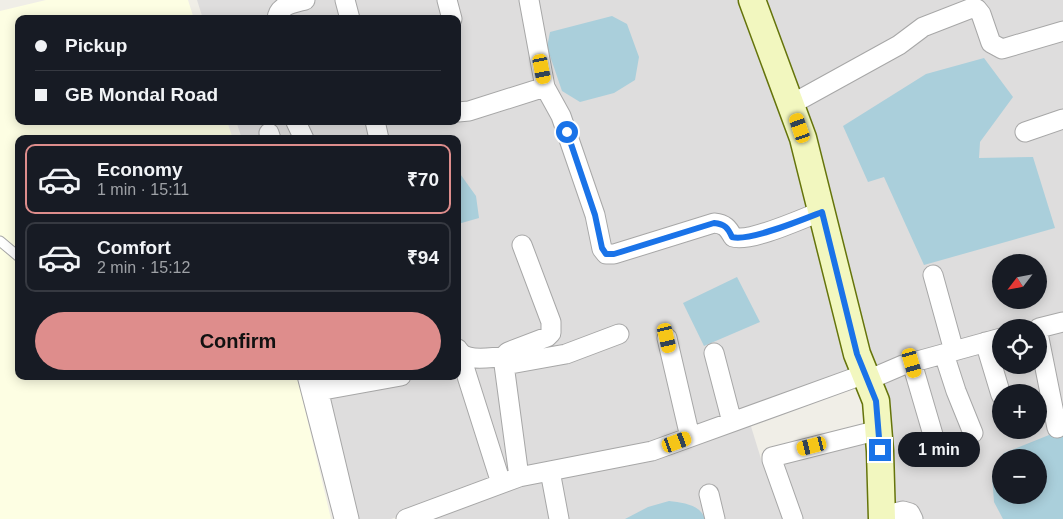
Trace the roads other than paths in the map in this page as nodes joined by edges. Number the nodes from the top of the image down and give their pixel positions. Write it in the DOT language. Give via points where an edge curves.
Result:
graph roads {
  1 [pos="305,0"];
  2 [pos="447,0"];
  3 [pos="529,0"];
  4 [pos="752,0"];
  5 [pos="984,2"];
  6 [pos="277,15"];
  7 [pos="451,15"];
  8 [pos="1063,31"];
  9 [pos="545,87"];
  10 [pos="792,104"];
  11 [pos="461,112"];
  12 [pos="1063,118"];
  13 [pos="1025,132"];
  14 [pos="822,212"];
  15 [pos="0,241"];
  16 [pos="522,245"];
  17 [pos="15,253"];
  18 [pos="933,275"];
  19 [pos="1063,322"];
  20 [pos="1047,326"];
  21 [pos="619,334"];
  22 [pos="667,338"];
  23 [pos="992,340"];
  24 [pos="949,352"];
  25 [pos="714,353"];
  26 [pos="461,357"];
  27 [pos="504,361"];
  28 [pos="461,363"];
  29 [pos="912,363"];
  30 [pos="1046,374"];
  31 [pos="866,377"];
  32 [pos="303,380"];
  33 [pos="359,380"];
  34 [pos="317,384"];
  35 [pos="732,422"];
  36 [pos="1057,428"];
  37 [pos="879,430"];
  38 [pos="973,433"];
  39 [pos="690,437"];
  40 [pos="936,445"];
  41 [pos="550,471"];
  42 [pos="519,477"];
  43 [pos="501,483"];
  44 [pos="709,494"];
  45 [pos="882,517"];
  46 [pos="339,519"];
  47 [pos="349,519"];
  48 [pos="406,519"];
  49 [pos="559,519"];
  50 [pos="715,519"];
  51 [pos="793,519"];
  52 [pos="913,519"];
  1 -- 6 [label="street" via="284,6"];
  2 -- 7 [label="street"];
  3 -- 9 [label="street"];
  4 -- 10 [label="street"];
  5 -- 8 [label="street" via="982,14 991,43 1002,49"];
  5 -- 10 [label="street" via="923,27 899,45"];
  9 -- 11 [label="street"];
  9 -- 14 [label="street" via="561,116 606,254 714,223 728,228 732,237 741,238"];
  10 -- 14 [label="street"];
  12 -- 13 [label="street"];
  14 -- 31 [label="street" via="857,354"];
  15 -- 17 [label="lane"];
  16 -- 27 [label="street" via="551,322 551,333 508,352"];
  18 -- 24 [label="street"];
  19 -- 20 [label="street"];
  21 -- 27 [label="street" via="566,354"];
  22 -- 39 [label="street"];
  23 -- 24 [label="street"];
  24 -- 29 [label="street"];
  24 -- 38 [label="street" via="956,391"];
  25 -- 35 [label="street"];
  26 -- 27 [label="street"];
  27 -- 42 [label="street"];
  28 -- 43 [label="street"];
  29 -- 31 [label="street"];
  29 -- 40 [label="street"];
  30 -- 36 [label="street"];
  31 -- 35 [label="street"];
  31 -- 37 [label="street" via="876,401"];
  32 -- 46 [label="lane"];
  33 -- 34 [label="street"];
  34 -- 47 [label="street"];
  35 -- 39 [label="street"];
  37 -- 45 [label="street"];
  37 -- 51 [label="street" via="772,457"];
  39 -- 41 [label="street" via="652,452"];
  41 -- 42 [label="street"];
  41 -- 49 [label="street"];
  42 -- 43 [label="street"];
  43 -- 48 [label="street"];
  44 -- 50 [label="street"];
  45 -- 52 [label="street" via="903,511 910,513"];
}
